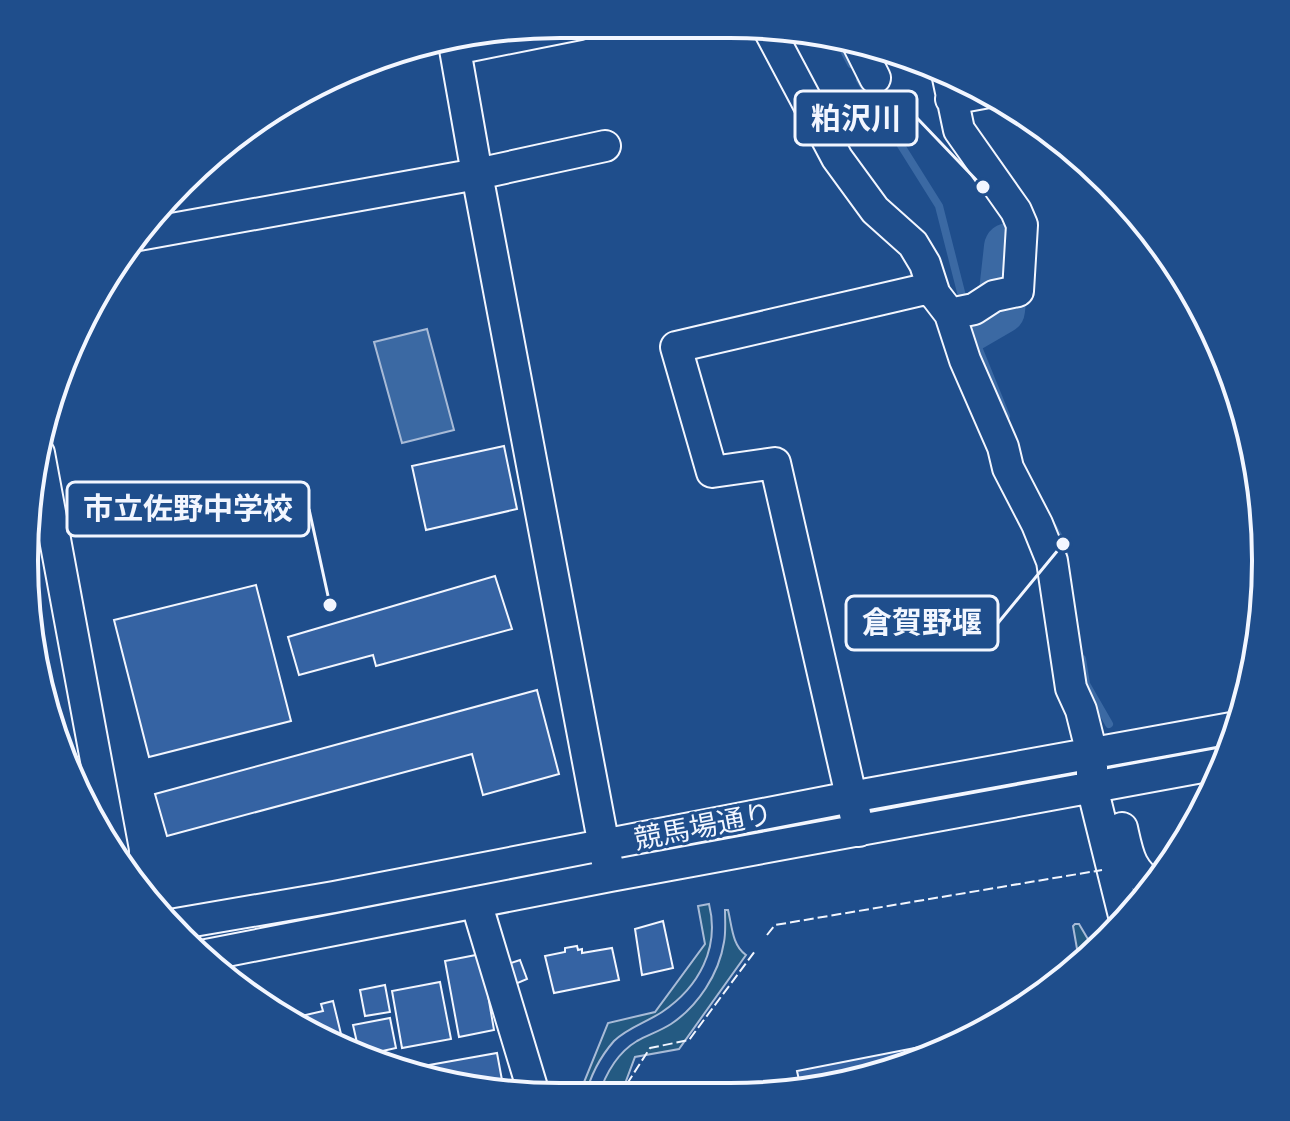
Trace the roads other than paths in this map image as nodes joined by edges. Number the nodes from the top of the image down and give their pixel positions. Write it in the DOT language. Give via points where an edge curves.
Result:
graph roads {
  1 [pos="774,40"];
  2 [pos="455,49"];
  3 [pos="864,56"];
  4 [pos="875,78"];
  5 [pos="949,86"];
  6 [pos="605,146"];
  7 [pos="477,174"];
  8 [pos="154,232"];
  9 [pos="943,305"];
  10 [pos="44,480"];
  11 [pos="1223,730"];
  12 [pos="1092,754"];
  13 [pos="1210,766"];
  14 [pos="1102,785"];
  15 [pos="851,797"];
  16 [pos="107,820"];
  17 [pos="859,831"];
  18 [pos="604,845"];
  19 [pos="610,876"];
  20 [pos="1143,880"];
  21 [pos="476,902"];
  22 [pos="1122,905"];
  23 [pos="184,923"];
  24 [pos="216,953"];
  25 [pos="530,1082"];
  1 -- 9 [label="street" via="837,158 875,210 913,244"];
  2 -- 7 [label="street"];
  3 -- 4 [label="street"];
  5 -- 9 [label="street" via="959,130 1022,225 1018,291 994,296 974,309"];
  6 -- 7 [label="street"];
  7 -- 8 [label="street"];
  7 -- 18 [label="street"];
  9 -- 12 [label="street" via="1008,468 1052,561 1071,688"];
  9 -- 15 [label="street" via="930,288 676,347 712,472 775,463"];
  10 -- 16 [label="street"];
  11 -- 12 [label="street, 競馬場通り"];
  12 -- 14 [label="street"];
  12 -- 15 [label="street, 競馬場通り"];
  13 -- 14 [label="street, 競馬場通り"];
  14 -- 17 [label="street, 競馬場通り"];
  14 -- 20 [label="street" via="1129,861"];
  14 -- 22 [label="street"];
  15 -- 17 [label="street"];
  15 -- 18 [label="street, 競馬場通り"];
  17 -- 19 [label="street, 競馬場通り"];
  18 -- 19 [label="street"];
  18 -- 23 [label="street, 競馬場通り"];
  19 -- 21 [label="street, 競馬場通り"];
  21 -- 24 [label="street, 競馬場通り"];
  21 -- 25 [label="street"];
}
